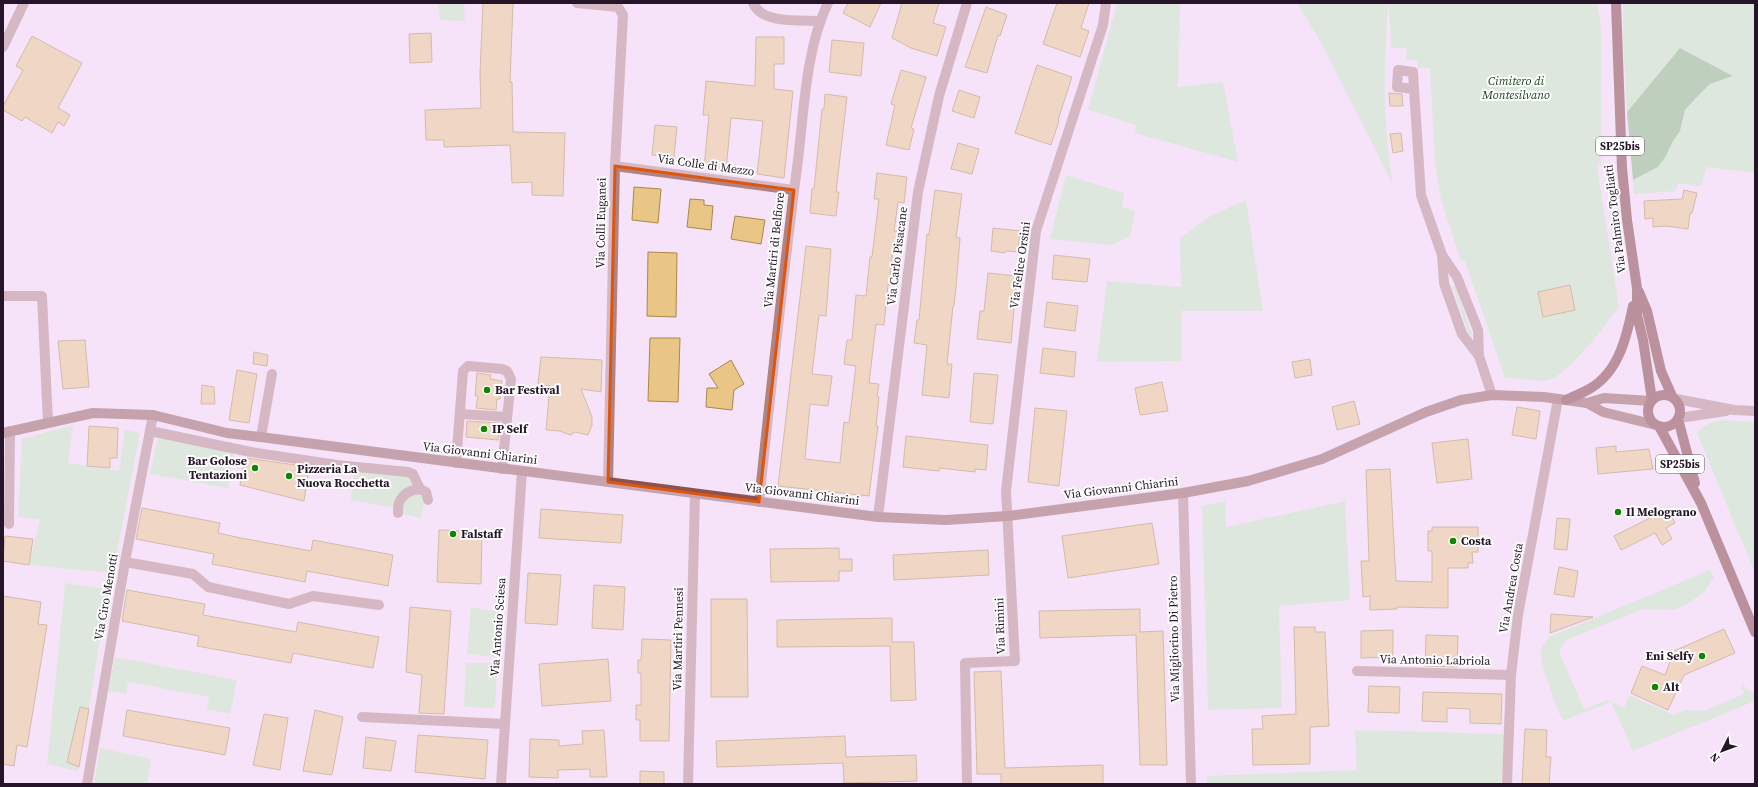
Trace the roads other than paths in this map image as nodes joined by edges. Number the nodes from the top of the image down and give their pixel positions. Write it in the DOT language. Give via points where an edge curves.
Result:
graph roads {
  1 [pos="24,3"];
  2 [pos="577,3"];
  3 [pos="828,3"];
  4 [pos="967,3"];
  5 [pos="1106,3"];
  6 [pos="1616,3"];
  7 [pos="754,4"];
  8 [pos="819,21"];
  9 [pos="3,47"];
  10 [pos="1414,89"];
  11 [pos="615,166"];
  12 [pos="794,190"];
  13 [pos="1442,255"];
  14 [pos="1637,288"];
  15 [pos="3,296"];
  16 [pos="1479,356"];
  17 [pos="272,374"];
  18 [pos="1492,395"];
  19 [pos="1674,398"];
  20 [pos="1562,399"];
  21 [pos="1652,400"];
  22 [pos="1587,403"];
  23 [pos="1734,410"];
  24 [pos="1755,411"];
  25 [pos="461,414"];
  26 [pos="153,415"];
  27 [pos="507,417"];
  28 [pos="1679,419"];
  29 [pos="48,423"];
  30 [pos="1657,426"];
  31 [pos="150,431"];
  32 [pos="7,432"];
  33 [pos="261,437"];
  34 [pos="456,462"];
  35 [pos="502,469"];
  36 [pos="522,471"];
  37 [pos="608,482"];
  38 [pos="420,489"];
  39 [pos="1183,493"];
  40 [pos="695,494"];
  41 [pos="428,500"];
  42 [pos="759,502"];
  43 [pos="1700,503"];
  44 [pos="398,513"];
  45 [pos="1008,516"];
  46 [pos="878,517"];
  47 [pos="9,524"];
  48 [pos="125,562"];
  49 [pos="379,605"];
  50 [pos="1755,632"];
  51 [pos="1357,671"];
  52 [pos="1512,675"];
  53 [pos="362,717"];
  54 [pos="505,724"];
  55 [pos="87,784"];
  56 [pos="501,784"];
  57 [pos="688,784"];
  58 [pos="967,784"];
  59 [pos="1191,784"];
  60 [pos="1507,784"];
  1 -- 9 [label="street"];
  2 -- 11 [label="street, Via Colli Euganei" via="618,8 623,15"];
  3 -- 8 [label="street, Via Martiri di Belfiore"];
  4 -- 46 [label="street, Via Carlo Pisacane" via="939,96 918,192"];
  5 -- 45 [label="street, Via Felice Orsini" via="1103,26 1036,231 1006,491"];
  6 -- 14 [label="main road, Via Palmiro Togliatti / SP25bis" via="1622,168"];
  7 -- 8 [label="street" via="758,12 772,18"];
  8 -- 12 [label="street, Via Martiri di Belfiore" via="812,48"];
  10 -- 13 [label="street" via="1421,195"];
  11 -- 12 [label="street, Via Colle di Mezzo"];
  11 -- 37 [label="street, Via Colli Euganei"];
  12 -- 42 [label="street, Via Martiri di Belfiore"];
  13 -- 16 [label="street" via="1457,277 1478,330"];
  13 -- 16 [label="street" via="1444,283 1462,334"];
  14 -- 19 [label="main road, Via Palmiro Togliatti / SP25bis" via="1647,311 1661,371"];
  14 -- 20 [label="main road" via="1626,336 1612,367 1595,385"];
  14 -- 21 [label="main road, Via Palmiro Togliatti / SP25bis" via="1637,315"];
  15 -- 29 [label="street" via="42,296"];
  16 -- 18 [label="street"];
  17 -- 33 [label="street"];
  18 -- 20 [label="main road, Via Giovanni Chiarini"];
  18 -- 39 [label="main road, Via Giovanni Chiarini" via="1461,400 1426,412 1322,458 1269,476"];
  19 -- 21 [label="main road" via="1659,395"];
  19 -- 23 [label="street"];
  19 -- 28 [label="main road" via="1681,408"];
  20 -- 22 [label="main road, Via Giovanni Chiarini"];
  20 -- 52 [label="street, Via Andrea Costa" via="1518,615"];
  21 -- 22 [label="main road, Via Giovanni Chiarini" via="1604,398"];
  21 -- 30 [label="main road" via="1648,408 1649,416"];
  22 -- 30 [label="main road, Via Giovanni Chiarini" via="1603,412"];
  23 -- 24 [label="street"];
  23 -- 28 [label="street"];
  25 -- 27 [label="street"];
  25 -- 27 [label="street" via="463,371 468,366 502,369 510,374"];
  25 -- 34 [label="street"];
  26 -- 29 [label="main road, Via Giovanni Chiarini" via="93,413"];
  26 -- 31 [label="street, Via Ciro Menotti"];
  26 -- 33 [label="main road, Via Giovanni Chiarini" via="227,433"];
  27 -- 35 [label="street"];
  28 -- 30 [label="main road" via="1670,426"];
  28 -- 43 [label="main road, SP25bis"];
  29 -- 32 [label="main road, Via Giovanni Chiarini"];
  30 -- 43 [label="main road, SP25bis"];
  31 -- 38 [label="street" via="251,452 337,465 408,472 413,474"];
  31 -- 48 [label="street, Via Ciro Menotti"];
  32 -- 47 [label="street"];
  33 -- 34 [label="main road, Via Giovanni Chiarini"];
  34 -- 35 [label="main road, Via Giovanni Chiarini"];
  35 -- 36 [label="main road, Via Giovanni Chiarini"];
  36 -- 37 [label="main road, Via Giovanni Chiarini"];
  36 -- 54 [label="street, Via Antonio Sciesa"];
  37 -- 40 [label="main road, Via Giovanni Chiarini"];
  38 -- 41 [label="street" via="426,492"];
  38 -- 44 [label="street" via="414,489 403,497 399,503"];
  39 -- 45 [label="main road, Via Giovanni Chiarini"];
  39 -- 59 [label="street, Via Migliorino Di Pietro"];
  40 -- 42 [label="main road, Via Giovanni Chiarini"];
  40 -- 57 [label="street, Via Martiri Pennesi"];
  42 -- 46 [label="main road, Via Giovanni Chiarini"];
  43 -- 50 [label="main road, SP25bis"];
  45 -- 46 [label="main road, Via Giovanni Chiarini" via="946,520"];
  45 -- 58 [label="street, Via Rimini" via="1014,661 965,663"];
  48 -- 49 [label="street" via="193,574 208,587 289,604 313,596"];
  48 -- 55 [label="street, Via Ciro Menotti"];
  51 -- 52 [label="street, Via Antonio Labriola"];
  52 -- 60 [label="street, Via Andrea Costa"];
  53 -- 54 [label="street"];
  54 -- 56 [label="street, Via Antonio Sciesa"];
}
